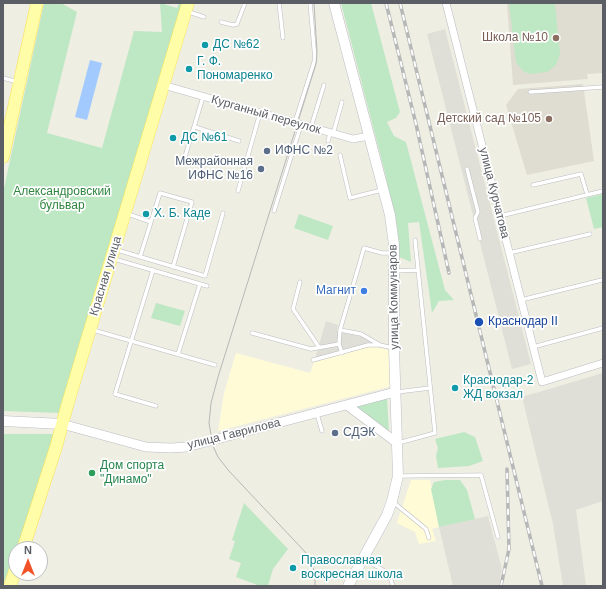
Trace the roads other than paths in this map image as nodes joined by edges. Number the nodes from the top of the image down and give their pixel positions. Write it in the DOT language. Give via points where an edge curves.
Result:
graph roads {
  1 [pos="37,3"];
  2 [pos="245,3"];
  3 [pos="279,3"];
  4 [pos="310,3"];
  5 [pos="334,3"];
  6 [pos="446,3"];
  7 [pos="187,7"];
  8 [pos="204,17"];
  9 [pos="222,22"];
  10 [pos="283,38"];
  11 [pos="3,78"];
  12 [pos="19,82"];
  13 [pos="163,85"];
  14 [pos="324,85"];
  15 [pos="603,87"];
  16 [pos="530,92"];
  17 [pos="203,97"];
  18 [pos="342,102"];
  19 [pos="260,113"];
  20 [pos="298,124"];
  21 [pos="195,127"];
  22 [pos="311,128"];
  23 [pos="332,133"];
  24 [pos="369,136"];
  25 [pos="5,140"];
  26 [pos="328,140"];
  27 [pos="240,141"];
  28 [pos="340,155"];
  29 [pos="3,156"];
  30 [pos="184,160"];
  31 [pos="467,169"];
  32 [pos="532,185"];
  33 [pos="383,189"];
  34 [pos="238,191"];
  35 [pos="603,191"];
  36 [pos="587,194"];
  37 [pos="274,211"];
  38 [pos="223,213"];
  39 [pos="125,214"];
  40 [pos="500,216"];
  41 [pos="151,222"];
  42 [pos="590,234"];
  43 [pos="480,239"];
  44 [pos="415,240"];
  45 [pos="113,253"];
  46 [pos="394,253"];
  47 [pos="509,253"];
  48 [pos="140,257"];
  49 [pos="173,267"];
  50 [pos="153,270"];
  51 [pos="417,270"];
  52 [pos="394,272"];
  53 [pos="602,280"];
  54 [pos="300,282"];
  55 [pos="200,284"];
  56 [pos="207,286"];
  57 [pos="521,300"];
  58 [pos="603,328"];
  59 [pos="90,329"];
  60 [pos="340,330"];
  61 [pos="252,333"];
  62 [pos="131,341"];
  63 [pos="339,344"];
  64 [pos="380,345"];
  65 [pos="319,347"];
  66 [pos="533,347"];
  67 [pos="394,348"];
  68 [pos="342,353"];
  69 [pos="178,354"];
  70 [pos="313,360"];
  71 [pos="603,363"];
  72 [pos="215,365"];
  73 [pos="430,388"];
  74 [pos="395,392"];
  75 [pos="347,405"];
  76 [pos="156,406"];
  77 [pos="317,413"];
  78 [pos="3,421"];
  79 [pos="62,424"];
  80 [pos="322,430"];
  81 [pos="397,443"];
  82 [pos="398,476"];
  83 [pos="392,501"];
  84 [pos="498,537"];
  85 [pos="429,538"];
  86 [pos="26,541"];
  87 [pos="364,559"];
  88 [pos="348,586"];
  89 [pos="393,586"];
  1 -- 12 [label="main road"];
  2 -- 9 [label="lane" via="238,24"];
  3 -- 10 [label="lane"];
  4 -- 20 [label="lane" via="315,59"];
  5 -- 24 [label="main road, улица Коммунаров"];
  6 -- 40 [label="street, улица Курчатова"];
  7 -- 8 [label="lane"];
  7 -- 13 [label="main road, Красная улица"];
  11 -- 12 [label="lane"];
  12 -- 25 [label="main road"];
  13 -- 17 [label="street, Курганный переулок"];
  13 -- 39 [label="main road, Красная улица"];
  14 -- 22 [label="lane"];
  15 -- 16 [label="lane"];
  17 -- 19 [label="street, Курганный переулок"];
  17 -- 21 [label="lane"];
  18 -- 23 [label="lane"];
  19 -- 20 [label="street, Курганный переулок"];
  19 -- 34 [label="lane"];
  20 -- 22 [label="street, Курганный переулок"];
  20 -- 37 [label="lane"];
  21 -- 27 [label="lane"];
  21 -- 30 [label="lane"];
  22 -- 23 [label="street, Курганный переулок"];
  23 -- 24 [label="street, Курганный переулок" via="353,139"];
  23 -- 26 [label="lane"];
  24 -- 33 [label="main road, улица Коммунаров"];
  25 -- 29 [label="main road"];
  28 -- 33 [label="lane" via="350,198"];
  31 -- 43 [label="lane" via="478,212 475,218"];
  32 -- 36 [label="lane" via="581,174"];
  33 -- 46 [label="main road, улица Коммунаров" via="390,215"];
  35 -- 36 [label="lane"];
  36 -- 40 [label="lane"];
  38 -- 49 [label="lane" via="204,276"];
  39 -- 41 [label="lane"];
  39 -- 45 [label="main road, Красная улица"];
  40 -- 47 [label="street, улица Курчатова"];
  41 -- 48 [label="lane"];
  41 -- 49 [label="lane" via="160,193 192,202"];
  42 -- 47 [label="lane"];
  44 -- 51 [label="lane"];
  45 -- 48 [label="lane"];
  45 -- 50 [label="lane"];
  45 -- 59 [label="main road, Красная улица"];
  46 -- 52 [label="main road, улица Коммунаров"];
  46 -- 60 [label="lane" via="364,248"];
  47 -- 57 [label="street, улица Курчатова"];
  48 -- 49 [label="lane"];
  50 -- 55 [label="lane"];
  50 -- 62 [label="lane"];
  51 -- 52 [label="lane"];
  51 -- 73 [label="lane"];
  52 -- 67 [label="main road, улица Коммунаров"];
  53 -- 57 [label="lane"];
  54 -- 65 [label="lane" via="293,309"];
  55 -- 56 [label="lane"];
  55 -- 69 [label="lane"];
  57 -- 66 [label="street, улица Курчатова"];
  58 -- 66 [label="lane"];
  59 -- 62 [label="lane"];
  59 -- 79 [label="main road, Красная улица"];
  60 -- 63 [label="lane"];
  60 -- 64 [label="lane" via="361,334"];
  61 -- 65 [label="lane" via="311,349"];
  62 -- 69 [label="lane"];
  62 -- 76 [label="lane" via="115,394"];
  63 -- 65 [label="lane"];
  63 -- 68 [label="lane"];
  64 -- 67 [label="lane"];
  64 -- 68 [label="lane" via="368,345"];
  66 -- 71 [label="street, улица Курчатова" via="542,382"];
  67 -- 74 [label="main road, улица Коммунаров"];
  68 -- 70 [label="lane"];
  69 -- 72 [label="lane"];
  73 -- 74 [label="lane"];
  73 -- 81 [label="lane" via="435,433"];
  74 -- 75 [label="street, улица Гаврилова"];
  74 -- 81 [label="main road, улица Коммунаров"];
  75 -- 77 [label="street, улица Гаврилова"];
  75 -- 81 [label="street"];
  77 -- 79 [label="street, улица Гаврилова" via="193,446 171,448 146,446"];
  77 -- 80 [label="lane"];
  78 -- 79 [label="main road, улица Гаврилова"];
  79 -- 86 [label="main road, Красная улица"];
  81 -- 82 [label="main road, улица Коммунаров"];
  82 -- 83 [label="main road, улица Коммунаров"];
  82 -- 84 [label="lane" via="481,475"];
  83 -- 85 [label="lane" via="426,528"];
  83 -- 87 [label="main road, улица Коммунаров"];
  87 -- 88 [label="main road, улица Коммунаров"];
  87 -- 89 [label="lane" via="389,574"];
}
